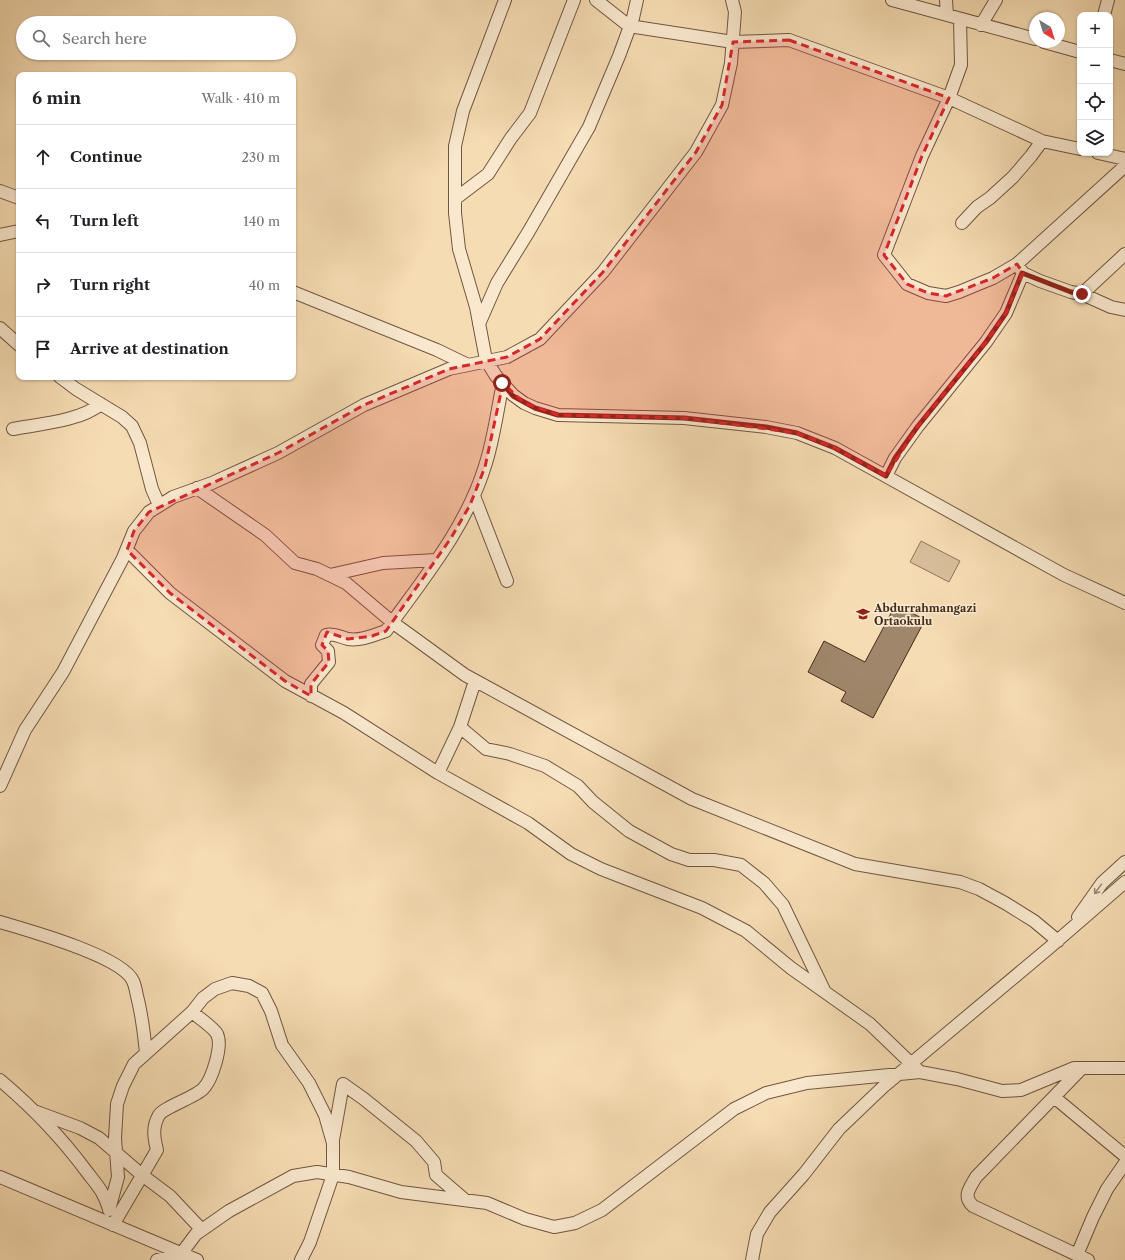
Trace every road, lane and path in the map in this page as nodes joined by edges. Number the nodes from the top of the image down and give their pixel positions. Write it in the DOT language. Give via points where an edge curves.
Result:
graph roads {
  1 [pos="505,0"];
  2 [pos="574,0"];
  3 [pos="596,0"];
  4 [pos="637,0"];
  5 [pos="732,0"];
  6 [pos="892,0"];
  7 [pos="946,0"];
  8 [pos="996,0"];
  9 [pos="1108,0"];
  10 [pos="1105,12"];
  11 [pos="947,15"];
  12 [pos="960,19"];
  13 [pos="981,24"];
  14 [pos="630,26"];
  15 [pos="1029,38"];
  16 [pos="732,42"];
  17 [pos="1065,48"];
  18 [pos="1077,51"];
  19 [pos="1113,61"];
  20 [pos="1125,64"];
  21 [pos="949,98"];
  22 [pos="1042,141"];
  23 [pos="1077,148"];
  24 [pos="1112,156"];
  25 [pos="1125,159"];
  26 [pos="1125,166"];
  27 [pos="0,191"];
  28 [pos="16,197"];
  29 [pos="455,199"];
  30 [pos="962,223"];
  31 [pos="16,232"];
  32 [pos="0,235"];
  33 [pos="1125,254"];
  34 [pos="1020,268"];
  35 [pos="296,293"];
  36 [pos="1082,294"];
  37 [pos="1125,310"];
  38 [pos="479,324"];
  39 [pos="0,328"];
  40 [pos="16,342"];
  41 [pos="486,360"];
  42 [pos="468,365"];
  43 [pos="65,380"];
  44 [pos="502,383"];
  45 [pos="101,404"];
  46 [pos="13,429"];
  47 [pos="886,476"];
  48 [pos="197,488"];
  49 [pos="474,496"];
  50 [pos="159,505"];
  51 [pos="127,550"];
  52 [pos="436,560"];
  53 [pos="330,575"];
  54 [pos="507,581"];
  55 [pos="1125,603"];
  56 [pos="392,622"];
  57 [pos="475,681"];
  58 [pos="311,696"];
  59 [pos="460,726"];
  60 [pos="438,773"];
  61 [pos="0,786"];
  62 [pos="1125,862"];
  63 [pos="1125,882"];
  64 [pos="0,922"];
  65 [pos="1062,937"];
  66 [pos="824,991"];
  67 [pos="192,1012"];
  68 [pos="146,1053"];
  69 [pos="916,1068"];
  70 [pos="1082,1068"];
  71 [pos="1125,1068"];
  72 [pos="898,1074"];
  73 [pos="0,1080"];
  74 [pos="1054,1097"];
  75 [pos="34,1111"];
  76 [pos="333,1143"];
  77 [pos="116,1153"];
  78 [pos="1125,1156"];
  79 [pos="1125,1163"];
  80 [pos="142,1175"];
  81 [pos="333,1175"];
  82 [pos="0,1177"];
  83 [pos="465,1200"];
  84 [pos="109,1210"];
  85 [pos="113,1225"];
  86 [pos="202,1230"];
  87 [pos="181,1254"];
  88 [pos="1082,1258"];
  89 [pos="157,1260"];
  90 [pos="197,1260"];
  91 [pos="301,1260"];
  92 [pos="752,1260"];
  1 -- 29 [label="street" via="463,111 455,146"];
  2 -- 29 [label="street" via="530,113 488,174"];
  3 -- 14 [label="street"];
  4 -- 14 [label="street"];
  5 -- 16 [label="street" via="735,12"];
  6 -- 11 [label="street"];
  7 -- 11 [label="street"];
  8 -- 13 [label="street"];
  9 -- 10 [label="street"];
  11 -- 12 [label="street"];
  12 -- 13 [label="street"];
  12 -- 21 [label="street" via="962,66"];
  13 -- 15 [label="street"];
  14 -- 16 [label="street"];
  14 -- 38 [label="street" via="589,127 497,283"];
  16 -- 21 [label="street" via="789,40"];
  16 -- 41 [label="street" via="731,63 722,105 696,152 603,272 540,339 507,357"];
  17 -- 18 [label="street"];
  19 -- 20 [label="street"];
  21 -- 22 [label="street"];
  21 -- 34 [label="street" via="922,156 884,255 906,284 928,293 946,296"];
  22 -- 23 [label="street"];
  22 -- 30 [label="street" via="1013,176"];
  24 -- 25 [label="street"];
  26 -- 34 [label="street"];
  27 -- 28 [label="street"];
  29 -- 38 [label="street" via="459,249"];
  31 -- 32 [label="street"];
  33 -- 36 [label="street"];
  34 -- 36 [label="street" via="1071,292"];
  34 -- 47 [label="street" via="1006,313 986,342 918,426 895,458"];
  35 -- 42 [label="street"];
  36 -- 37 [label="street" via="1111,307"];
  38 -- 41 [label="street"];
  39 -- 40 [label="street"];
  41 -- 42 [label="street"];
  41 -- 44 [label="street"];
  42 -- 48 [label="street" via="448,370 364,405 278,453"];
  43 -- 45 [label="street"];
  44 -- 47 [label="street" via="513,396 535,408 558,415 684,418 797,433 835,448"];
  44 -- 49 [label="street" via="491,445"];
  45 -- 46 [label="street" via="77,417"];
  45 -- 50 [label="street" via="122,417 135,432"];
  47 -- 55 [label="street" via="1064,575"];
  48 -- 50 [label="street"];
  48 -- 53 [label="street" via="265,535 295,563"];
  49 -- 52 [label="street" via="461,522"];
  49 -- 54 [label="street"];
  50 -- 51 [label="street" via="149,512 134,530"];
  51 -- 58 [label="street" via="170,593 285,681"];
  51 -- 61 [label="street" via="63,672 25,730"];
  52 -- 53 [label="street" via="383,563"];
  52 -- 56 [label="street"];
  53 -- 56 [label="street" via="346,583"];
  56 -- 57 [label="street"];
  56 -- 58 [label="street" via="386,631 372,636 348,639 331,633 326,635 322,645 328,652 329,662 311,684"];
  57 -- 59 [label="street"];
  57 -- 65 [label="street" via="692,799 855,864 960,882 979,889"];
  58 -- 60 [label="street" via="344,713"];
  59 -- 60 [label="street"];
  59 -- 66 [label="street" via="486,749 545,766 578,786 593,802 629,831 671,854 689,860 714,860 741,865 764,883 783,905"];
  60 -- 66 [label="street" via="528,823 571,854 601,869 702,908 746,931"];
  62 -- 65 [label="street, one-way" via="1102,883"];
  63 -- 65 [label="street"];
  64 -- 68 [label="street" via="86,950 115,963 133,979 142,1014"];
  65 -- 69 [label="street"];
  66 -- 69 [label="street" via="870,1024"];
  67 -- 68 [label="street"];
  67 -- 76 [label="street" via="203,998 215,989 232,983 249,986 262,993 282,1045 308,1083 325,1115"];
  67 -- 80 [label="street" via="217,1033 219,1042 216,1064 204,1089 160,1114 154,1128 157,1150"];
  68 -- 77 [label="street" via="134,1064 117,1104"];
  69 -- 70 [label="street" via="1002,1091 1021,1090 1074,1068"];
  69 -- 72 [label="street"];
  70 -- 71 [label="street"];
  70 -- 74 [label="street"];
  72 -- 83 [label="street" via="807,1083 766,1093 734,1109 602,1210 575,1223 554,1227 525,1219 487,1203"];
  72 -- 92 [label="street" via="839,1129 770,1212 757,1234"];
  73 -- 75 [label="street"];
  74 -- 78 [label="street"];
  74 -- 88 [label="street" via="976,1178 967,1197 973,1206"];
  75 -- 77 [label="street" via="80,1128 99,1138"];
  75 -- 84 [label="street" via="72,1152 105,1196"];
  76 -- 81 [label="street"];
  76 -- 83 [label="street" via="343,1084 416,1141 434,1162 436,1175"];
  77 -- 80 [label="street"];
  77 -- 84 [label="street" via="118,1177"];
  79 -- 88 [label="street" via="1093,1217"];
  80 -- 85 [label="street"];
  80 -- 86 [label="street" via="170,1196"];
  81 -- 83 [label="street" via="401,1192"];
  81 -- 86 [label="street" via="317,1172 293,1176 229,1211"];
  81 -- 91 [label="street" via="310,1242"];
  82 -- 85 [label="street"];
  84 -- 85 [label="street"];
  85 -- 87 [label="street"];
  86 -- 87 [label="street"];
  87 -- 89 [label="street"];
  87 -- 90 [label="street"];
}
